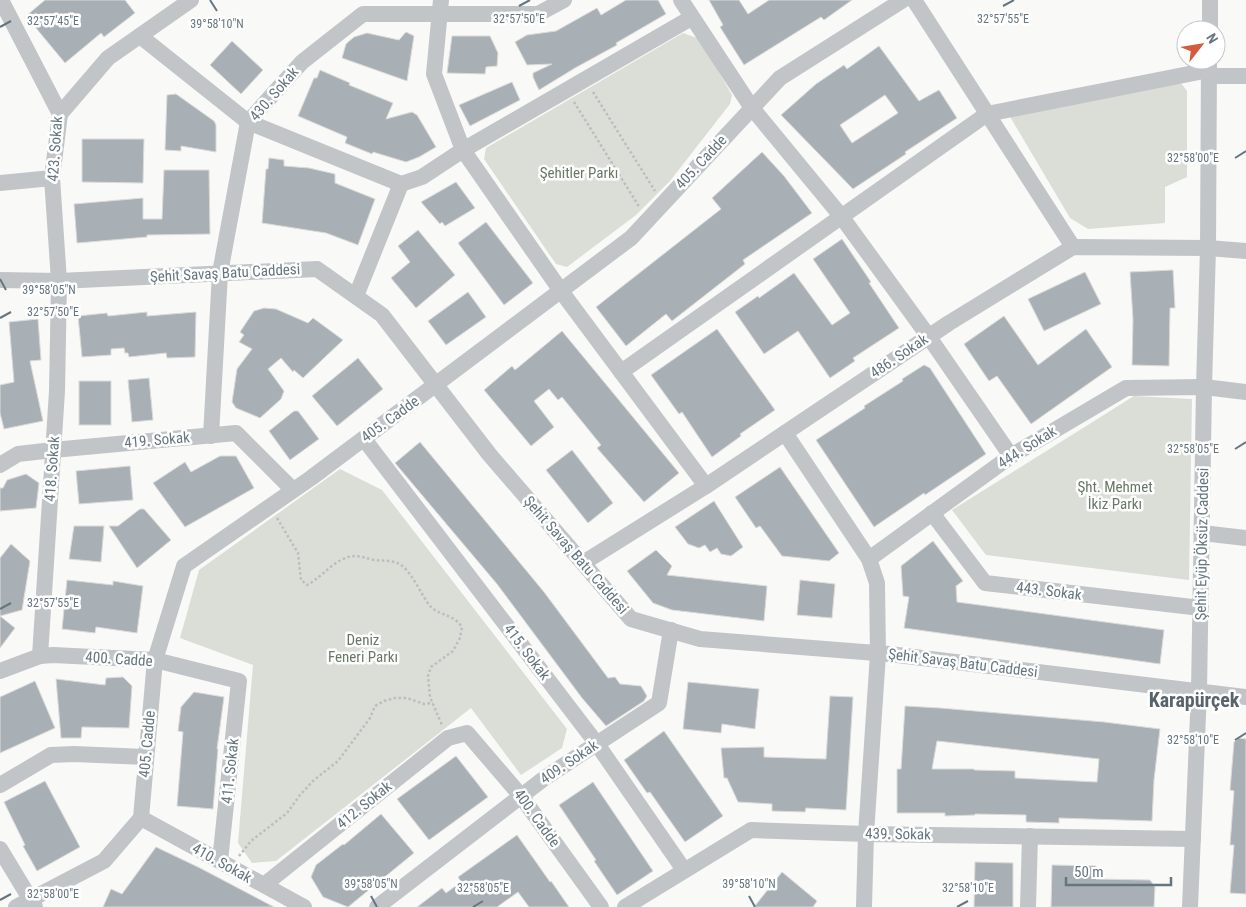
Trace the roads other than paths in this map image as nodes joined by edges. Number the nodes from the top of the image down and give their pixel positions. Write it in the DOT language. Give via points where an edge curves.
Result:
graph roads {
  1 [pos="1,0"];
  2 [pos="191,0"];
  3 [pos="564,0"];
  4 [pos="681,0"];
  5 [pos="903,0"];
  6 [pos="914,0"];
  7 [pos="1210,0"];
  8 [pos="441,6"];
  9 [pos="691,18"];
  10 [pos="1210,20"];
  11 [pos="140,36"];
  12 [pos="1204,70"];
  13 [pos="1209,70"];
  14 [pos="1214,70"];
  15 [pos="1246,76"];
  16 [pos="752,108"];
  17 [pos="60,114"];
  18 [pos="987,114"];
  19 [pos="248,122"];
  20 [pos="463,150"];
  21 [pos="52,178"];
  22 [pos="0,184"];
  23 [pos="401,184"];
  24 [pos="841,216"];
  25 [pos="1073,247"];
  26 [pos="1208,248"];
  27 [pos="1246,250"];
  28 [pos="220,273"];
  29 [pos="0,280"];
  30 [pos="59,281"];
  31 [pos="561,291"];
  32 [pos="356,296"];
  33 [pos="929,336"];
  34 [pos="621,372"];
  35 [pos="436,385"];
  36 [pos="1204,387"];
  37 [pos="1246,392"];
  38 [pos="785,433"];
  39 [pos="212,436"];
  40 [pos="364,439"];
  41 [pos="53,450"];
  42 [pos="1011,456"];
  43 [pos="0,465"];
  44 [pos="706,486"];
  45 [pos="293,490"];
  46 [pos="932,513"];
  47 [pos="1202,533"];
  48 [pos="1246,538"];
  49 [pos="869,560"];
  50 [pos="583,563"];
  51 [pos="1201,608"];
  52 [pos="671,630"];
  53 [pos="878,654"];
  54 [pos="40,656"];
  55 [pos="155,660"];
  56 [pos="0,671"];
  57 [pos="239,681"];
  58 [pos="1199,691"];
  59 [pos="1246,697"];
  60 [pos="467,732"];
  61 [pos="597,744"];
  62 [pos="146,757"];
  63 [pos="0,784"];
  64 [pos="522,796"];
  65 [pos="140,818"];
  66 [pos="866,834"];
  67 [pos="1030,836"];
  68 [pos="1193,839"];
  69 [pos="0,849"];
  70 [pos="225,864"];
  71 [pos="684,870"];
  72 [pos="264,886"];
  73 [pos="26,904"];
  74 [pos="304,907"];
  75 [pos="377,907"];
  76 [pos="601,907"];
  77 [pos="625,907"];
  78 [pos="864,907"];
  79 [pos="1028,907"];
  80 [pos="1190,907"];
  1 -- 17 [label="street, 423. Sokak"];
  2 -- 11 [label="street"];
  3 -- 8 [label="street, 430. Sokak" via="538,14"];
  4 -- 9 [label="street"];
  5 -- 16 [label="street, 405. Cadde" via="780,78"];
  6 -- 18 [label="street"];
  7 -- 10 [label="street"];
  8 -- 19 [label="street, 430. Sokak" via="363,14 302,62"];
  8 -- 20 [label="street" via="434,74"];
  9 -- 16 [label="street"];
  9 -- 20 [label="street"];
  11 -- 17 [label="street" via="108,58"];
  11 -- 19 [label="street"];
  12 -- 18 [label="street"];
  13 -- 26 [label="street, Şehit Eyüp Öksüz Caddesi"];
  14 -- 15 [label="street"];
  16 -- 24 [label="street"];
  16 -- 31 [label="street, 405. Cadde" via="631,238"];
  17 -- 21 [label="street, 423. Sokak"];
  18 -- 24 [label="street"];
  18 -- 25 [label="street"];
  19 -- 23 [label="street"];
  19 -- 28 [label="street, 430. Sokak"];
  20 -- 23 [label="street" via="422,178"];
  20 -- 31 [label="street"];
  21 -- 22 [label="street"];
  21 -- 30 [label="street, 423. Sokak"];
  23 -- 32 [label="street"];
  24 -- 33 [label="street"];
  24 -- 34 [label="street"];
  25 -- 26 [label="street"];
  25 -- 33 [label="street, 486. Sokak"];
  26 -- 27 [label="street"];
  26 -- 36 [label="street, Şehit Eyüp Öksüz Caddesi"];
  28 -- 30 [label="street, Şehit Savaş Batu Caddesi"];
  28 -- 32 [label="street, Şehit Savaş Batu Caddesi" via="317,269"];
  28 -- 39 [label="street, 430. Sokak"];
  29 -- 30 [label="street, Şehit Savaş Batu Caddesi"];
  30 -- 41 [label="street, 418. Sokak"];
  31 -- 34 [label="street"];
  31 -- 35 [label="street, 405. Cadde"];
  32 -- 35 [label="street, Şehit Savaş Batu Caddesi" via="382,315"];
  33 -- 38 [label="street, 486. Sokak"];
  33 -- 42 [label="street"];
  34 -- 44 [label="street"];
  35 -- 40 [label="street, 405. Cadde"];
  35 -- 50 [label="street, Şehit Savaş Batu Caddesi" via="489,454"];
  36 -- 37 [label="street, 444. Sokak"];
  36 -- 42 [label="street, 444. Sokak" via="1126,388"];
  36 -- 47 [label="street, Şehit Eyüp Öksüz Caddesi"];
  38 -- 44 [label="street, 486. Sokak"];
  38 -- 49 [label="street"];
  39 -- 41 [label="street, 419. Sokak"];
  39 -- 45 [label="street, 419. Sokak" via="236,433"];
  40 -- 45 [label="street, 405. Cadde"];
  40 -- 61 [label="street, 415. Sokak"];
  41 -- 43 [label="street, 419. Sokak" via="18,454"];
  41 -- 54 [label="street, 418. Sokak"];
  42 -- 46 [label="street, 444. Sokak"];
  44 -- 50 [label="street, 486. Sokak"];
  45 -- 55 [label="street, 405. Cadde" via="184,566"];
  46 -- 49 [label="street, 444. Sokak"];
  46 -- 51 [label="street, 443. Sokak" via="985,583"];
  47 -- 48 [label="street"];
  47 -- 51 [label="street, Şehit Eyüp Öksüz Caddesi"];
  49 -- 53 [label="street" via="877,583"];
  50 -- 52 [label="street, Şehit Savaş Batu Caddesi" via="631,619"];
  51 -- 58 [label="street, Şehit Eyüp Öksüz Caddesi"];
  52 -- 53 [label="street, Şehit Savaş Batu Caddesi" via="700,639"];
  52 -- 61 [label="street, 409. Sokak" via="659,703"];
  53 -- 58 [label="street, Şehit Savaş Batu Caddesi"];
  53 -- 66 [label="street"];
  54 -- 55 [label="street, 400. Cadde"];
  54 -- 56 [label="street, 400. Cadde"];
  55 -- 57 [label="street, 400. Cadde"];
  55 -- 62 [label="street, 405. Cadde"];
  57 -- 70 [label="street, 411. Sokak"];
  58 -- 59 [label="street, Şehit Savaş Batu Caddesi"];
  58 -- 68 [label="street, Şehit Eyüp Öksüz Caddesi"];
  60 -- 64 [label="street, 400. Cadde"];
  60 -- 72 [label="street, 412. Sokak" via="448,738"];
  61 -- 64 [label="street, 409. Sokak"];
  61 -- 71 [label="street, 415. Sokak"];
  62 -- 63 [label="street" via="51,755"];
  62 -- 65 [label="street, 405. Cadde"];
  64 -- 75 [label="street, 409. Sokak"];
  64 -- 76 [label="street, 400. Cadde"];
  65 -- 70 [label="street, 410. Sokak"];
  65 -- 73 [label="street" via="104,861"];
  66 -- 67 [label="street, 439. Sokak"];
  66 -- 71 [label="street, 439. Sokak" via="751,830"];
  66 -- 78 [label="street"];
  67 -- 68 [label="street, 439. Sokak"];
  67 -- 79 [label="street"];
  68 -- 80 [label="street, Şehit Eyüp Öksüz Caddesi"];
  69 -- 73 [label="street"];
  70 -- 72 [label="street, 410. Sokak"];
  71 -- 77 [label="street, 439. Sokak"];
  72 -- 74 [label="street, 410. Sokak"];
}
